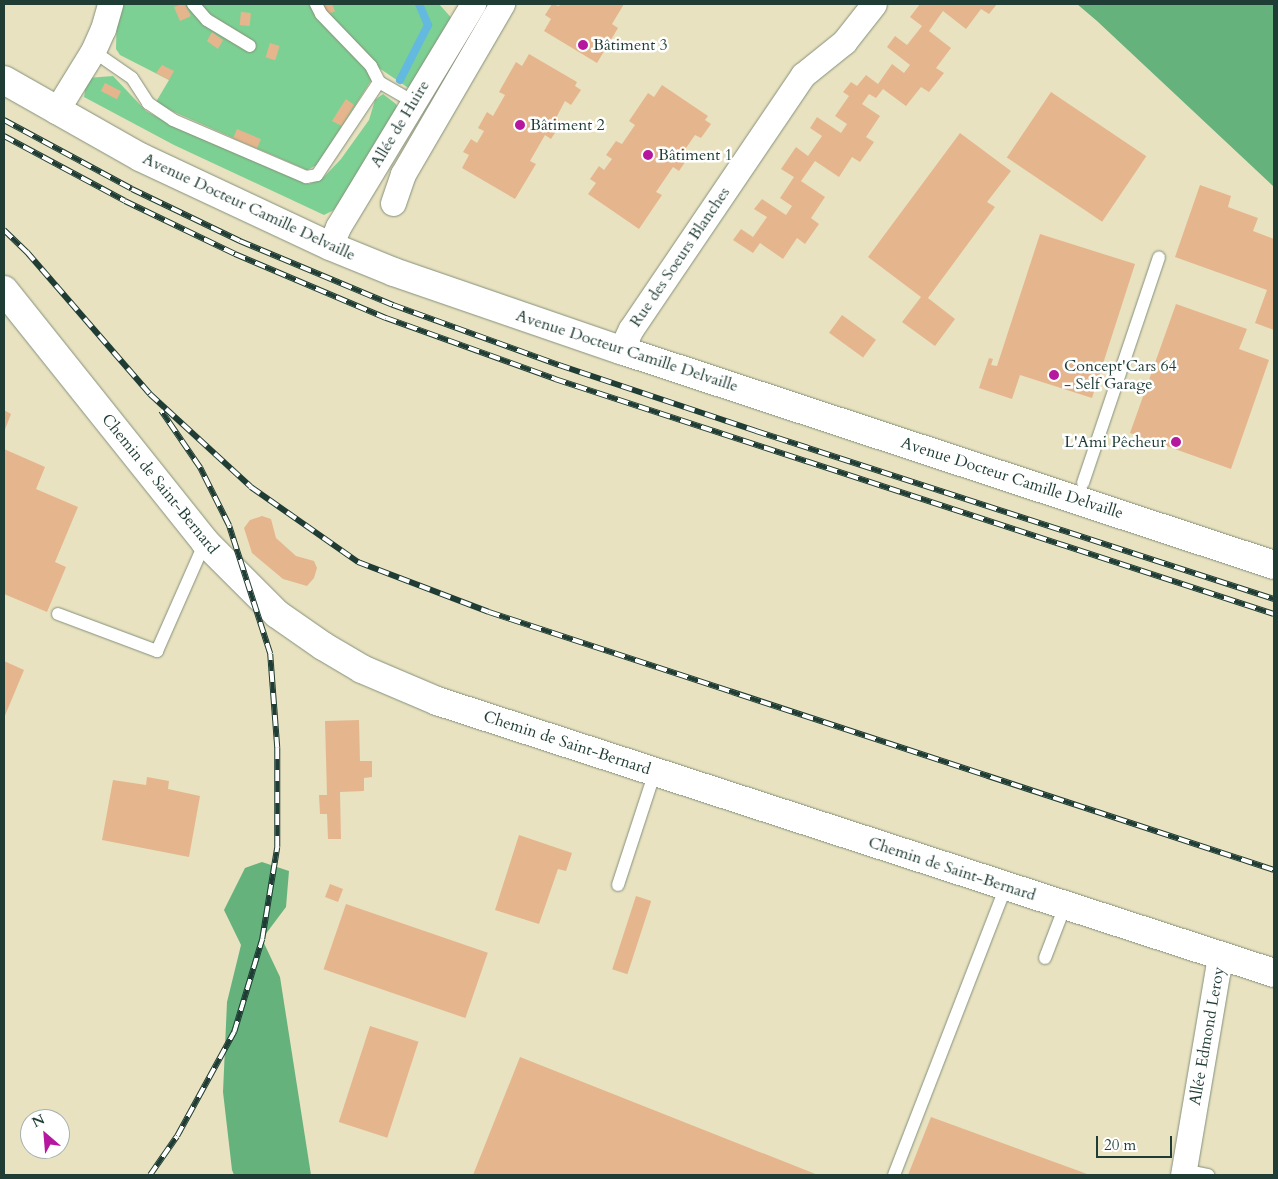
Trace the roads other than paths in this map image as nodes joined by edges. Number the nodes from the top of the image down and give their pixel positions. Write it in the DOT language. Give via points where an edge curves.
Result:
graph roads {
  1 [pos="110,4"];
  2 [pos="193,4"];
  3 [pos="316,4"];
  4 [pos="473,4"];
  5 [pos="502,4"];
  6 [pos="874,4"];
  7 [pos="250,46"];
  8 [pos="93,52"];
  9 [pos="4,80"];
  10 [pos="379,82"];
  11 [pos="413,102"];
  12 [pos="56,112"];
  13 [pos="393,203"];
  14 [pos="330,246"];
  15 [pos="1159,257"];
  16 [pos="4,290"];
  17 [pos="621,350"];
  18 [pos="1083,483"];
  19 [pos="205,542"];
  20 [pos="1274,565"];
  21 [pos="58,614"];
  22 [pos="655,772"];
  23 [pos="618,885"];
  24 [pos="1006,886"];
  25 [pos="1065,906"];
  26 [pos="1220,956"];
  27 [pos="1046,958"];
  28 [pos="1274,973"];
  29 [pos="1192,1174"];
  30 [pos="894,1175"];
  1 -- 8 [label="street"];
  2 -- 7 [label="lane" via="207,20"];
  3 -- 10 [label="lane" via="321,14 371,66"];
  4 -- 11 [label="street, Allée de Huire"];
  5 -- 13 [label="street" via="403,174"];
  6 -- 17 [label="street, Rue des Soeurs Blanches" via="844,42 803,75 631,329"];
  8 -- 10 [label="lane" via="132,78 148,103 173,120 306,177 317,175"];
  8 -- 12 [label="street"];
  9 -- 12 [label="main road, Avenue Docteur Camille Delvaille"];
  10 -- 11 [label="lane"];
  11 -- 14 [label="street, Allée de Huire" via="338,227"];
  12 -- 14 [label="main road, Avenue Docteur Camille Delvaille" via="140,156"];
  14 -- 17 [label="main road, Avenue Docteur Camille Delvaille" via="394,272"];
  15 -- 18 [label="lane"];
  16 -- 19 [label="main road, Chemin de Saint-Bernard"];
  17 -- 20 [label="main road, Avenue Docteur Camille Delvaille"];
  19 -- 21 [label="lane" via="157,651"];
  19 -- 22 [label="main road, Chemin de Saint-Bernard" via="277,614 322,646 362,668 437,701"];
  22 -- 23 [label="lane"];
  22 -- 24 [label="main road, Chemin de Saint-Bernard"];
  24 -- 25 [label="main road, Chemin de Saint-Bernard"];
  24 -- 30 [label="lane"];
  25 -- 26 [label="main road, Chemin de Saint-Bernard"];
  25 -- 27 [label="lane"];
  26 -- 28 [label="main road, Chemin de Saint-Bernard"];
  26 -- 29 [label="street, Allée Edmond Leroy"];
}
